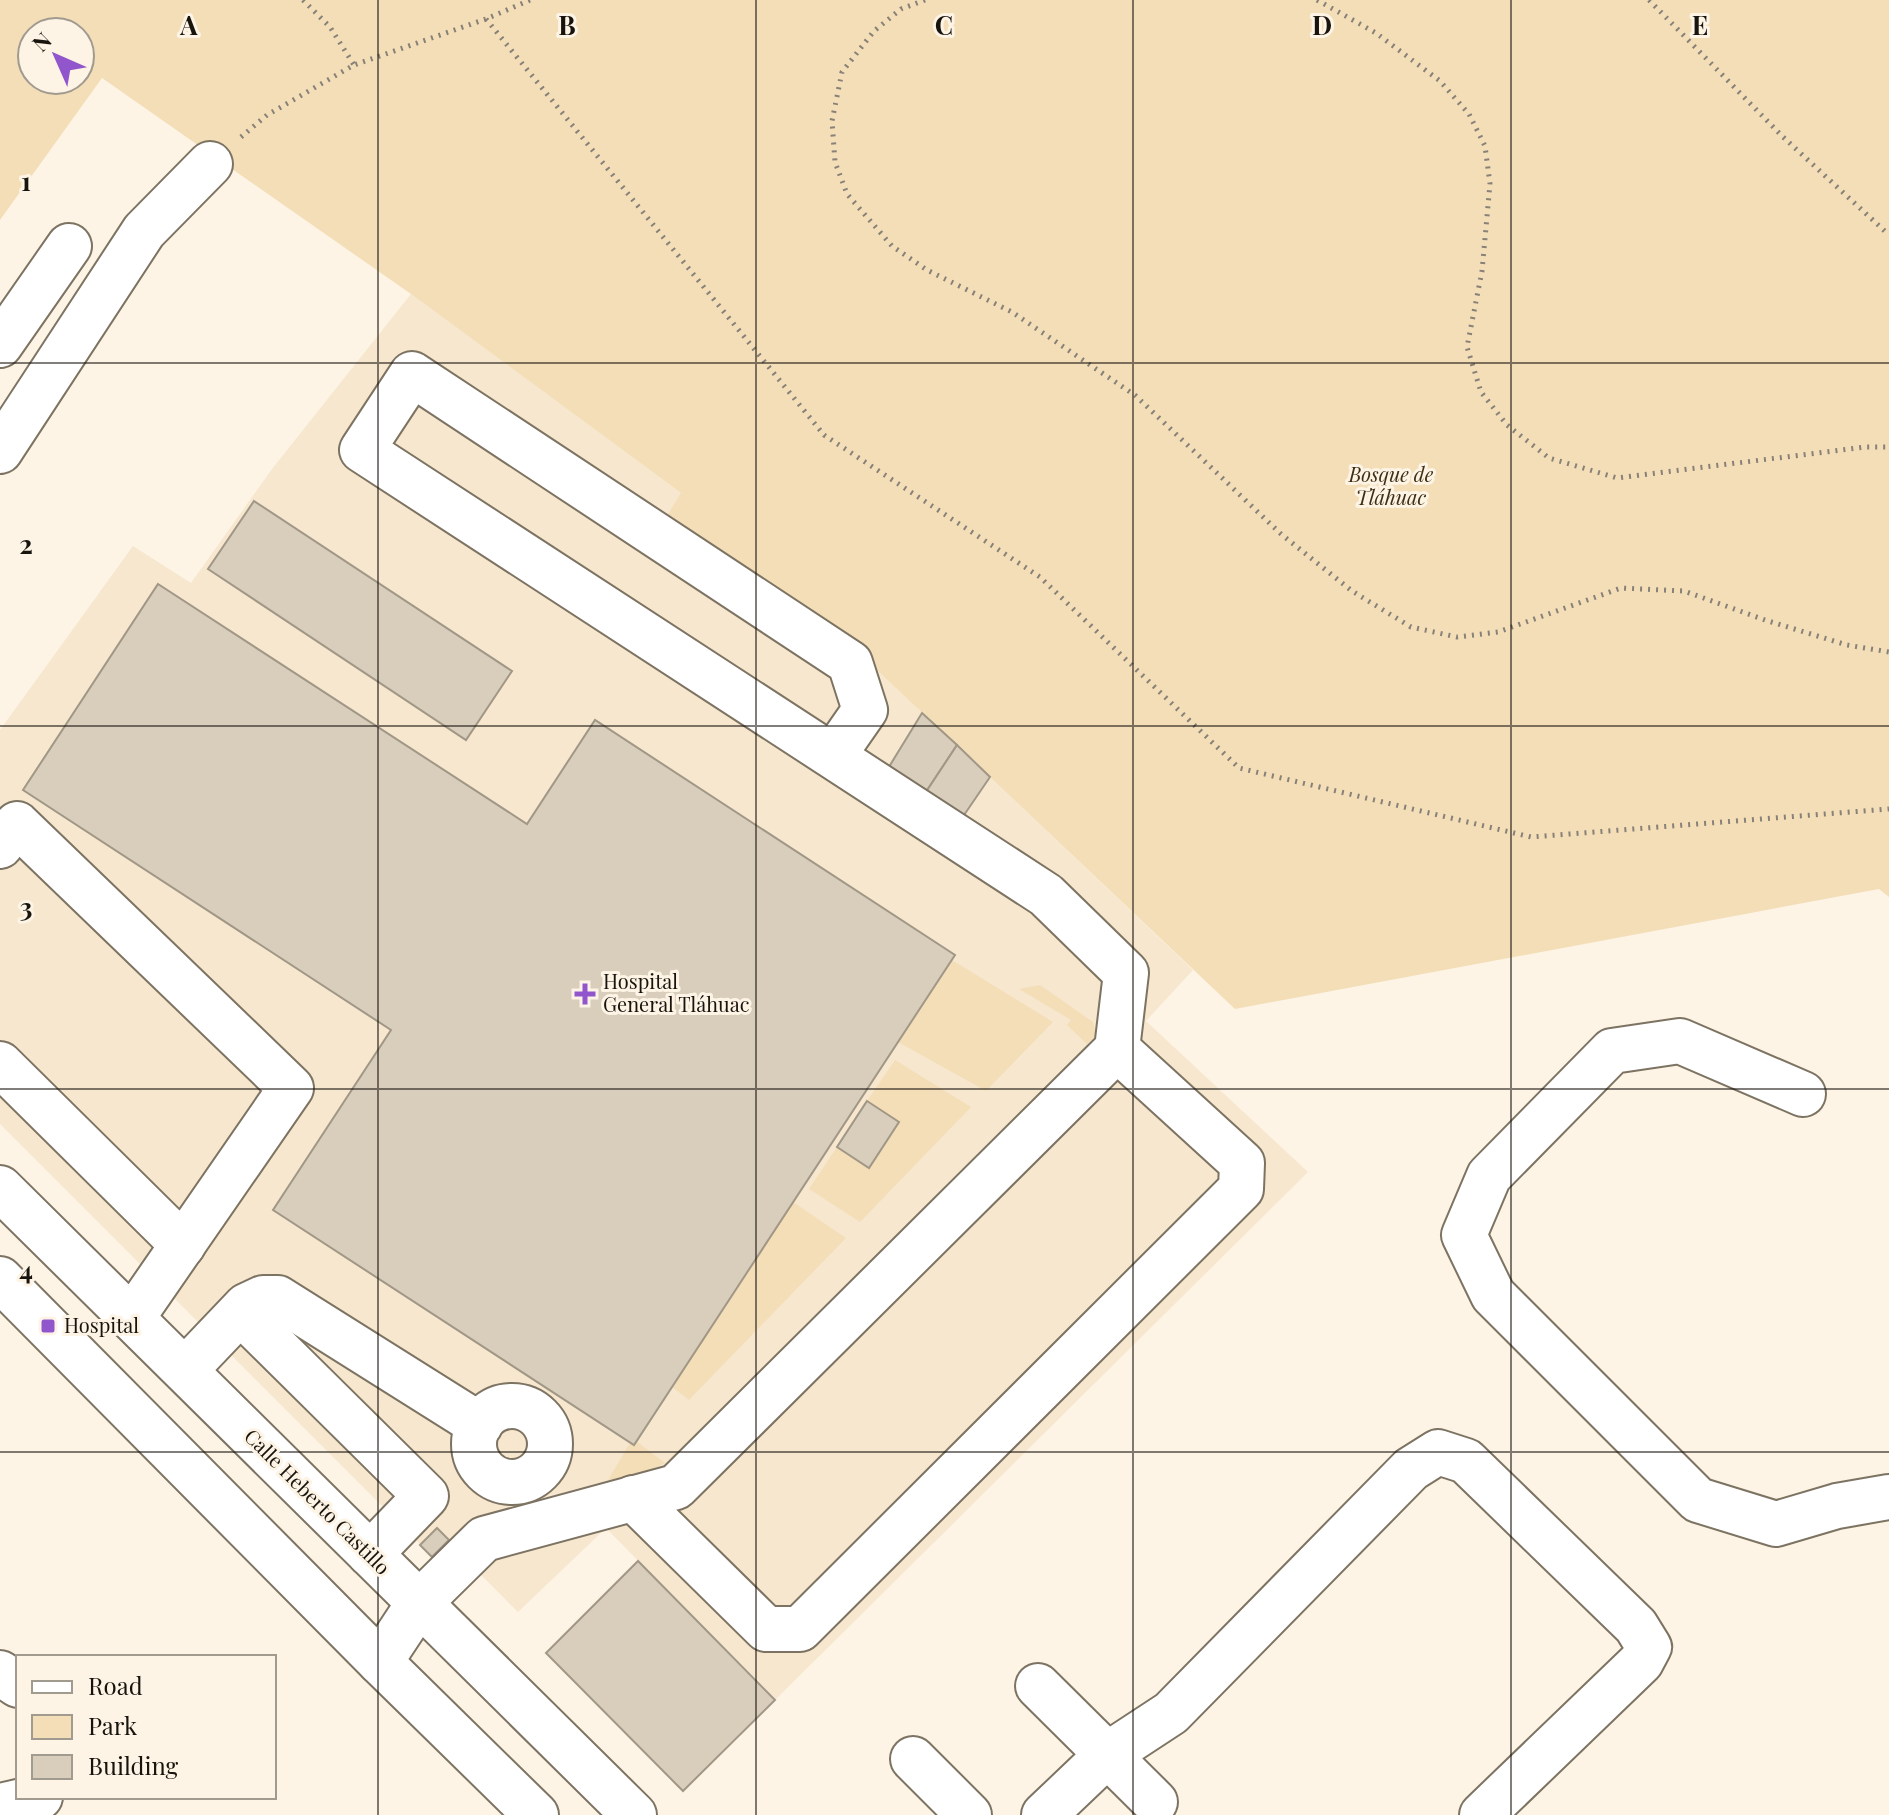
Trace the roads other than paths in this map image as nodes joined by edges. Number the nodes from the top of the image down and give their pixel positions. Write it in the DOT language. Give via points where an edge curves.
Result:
graph roads {
  1 [pos="210,164"];
  2 [pos="69,246"];
  3 [pos="0,345"];
  4 [pos="0,451"];
  5 [pos="833,756"];
  6 [pos="0,846"];
  7 [pos="1117,1049"];
  8 [pos="0,1064"];
  9 [pos="1803,1094"];
  10 [pos="0,1188"];
  11 [pos="183,1245"];
  12 [pos="0,1279"];
  13 [pos="241,1313"];
  14 [pos="132,1318"];
  15 [pos="185,1370"];
  16 [pos="480,1425"];
  17 [pos="1889,1497"];
  18 [pos="633,1498"];
  19 [pos="370,1554"];
  20 [pos="419,1603"];
  21 [pos="380,1662"];
  22 [pos="1038,1686"];
  23 [pos="1107,1755"];
  24 [pos="913,1759"];
  25 [pos="31,1799"];
  26 [pos="1155,1802"];
  27 [pos="0,1806"];
  28 [pos="616,1809"];
  29 [pos="536,1815"];
  30 [pos="969,1815"];
  31 [pos="1044,1815"];
  32 [pos="1482,1815"];
  1 -- 4 [label="main road" via="144,231"];
  2 -- 3 [label="main road"];
  5 -- 5 [label="main road" via="865,710 850,663 412,374 362,450"];
  5 -- 7 [label="main road" via="1046,895 1126,973"];
  6 -- 11 [label="main road" via="17,824 291,1088"];
  7 -- 18 [label="main road" via="676,1487"];
  7 -- 18 [label="main road" via="1242,1163 1241,1189 800,1629 766,1629"];
  8 -- 11 [label="main road"];
  9 -- 17 [label="main road" via="1680,1041 1612,1051 1489,1176 1464,1235 1493,1295 1698,1500 1776,1524"];
  10 -- 14 [label="main road, Calle Heberto Castillo"];
  11 -- 14 [label="main road"];
  12 -- 21 [label="main road"];
  13 -- 15 [label="main road"];
  13 -- 16 [label="main road" via="263,1298 278,1298"];
  13 -- 19 [label="main road" via="426,1496"];
  14 -- 15 [label="main road, Calle Heberto Castillo"];
  15 -- 19 [label="main road, Calle Heberto Castillo"];
  18 -- 20 [label="main road" via="484,1539"];
  19 -- 20 [label="main road, Calle Heberto Castillo"];
  20 -- 21 [label="main road"];
  20 -- 28 [label="main road, Calle Heberto Castillo"];
  21 -- 29 [label="main road"];
  22 -- 23 [label="main road"];
  23 -- 26 [label="main road"];
  23 -- 31 [label="main road"];
  23 -- 32 [label="main road" via="1171,1713 1411,1469 1438,1452 1466,1461 1636,1626 1649,1647 1641,1662"];
  24 -- 30 [label="main road"];
  25 -- 27 [label="main road"];
}
